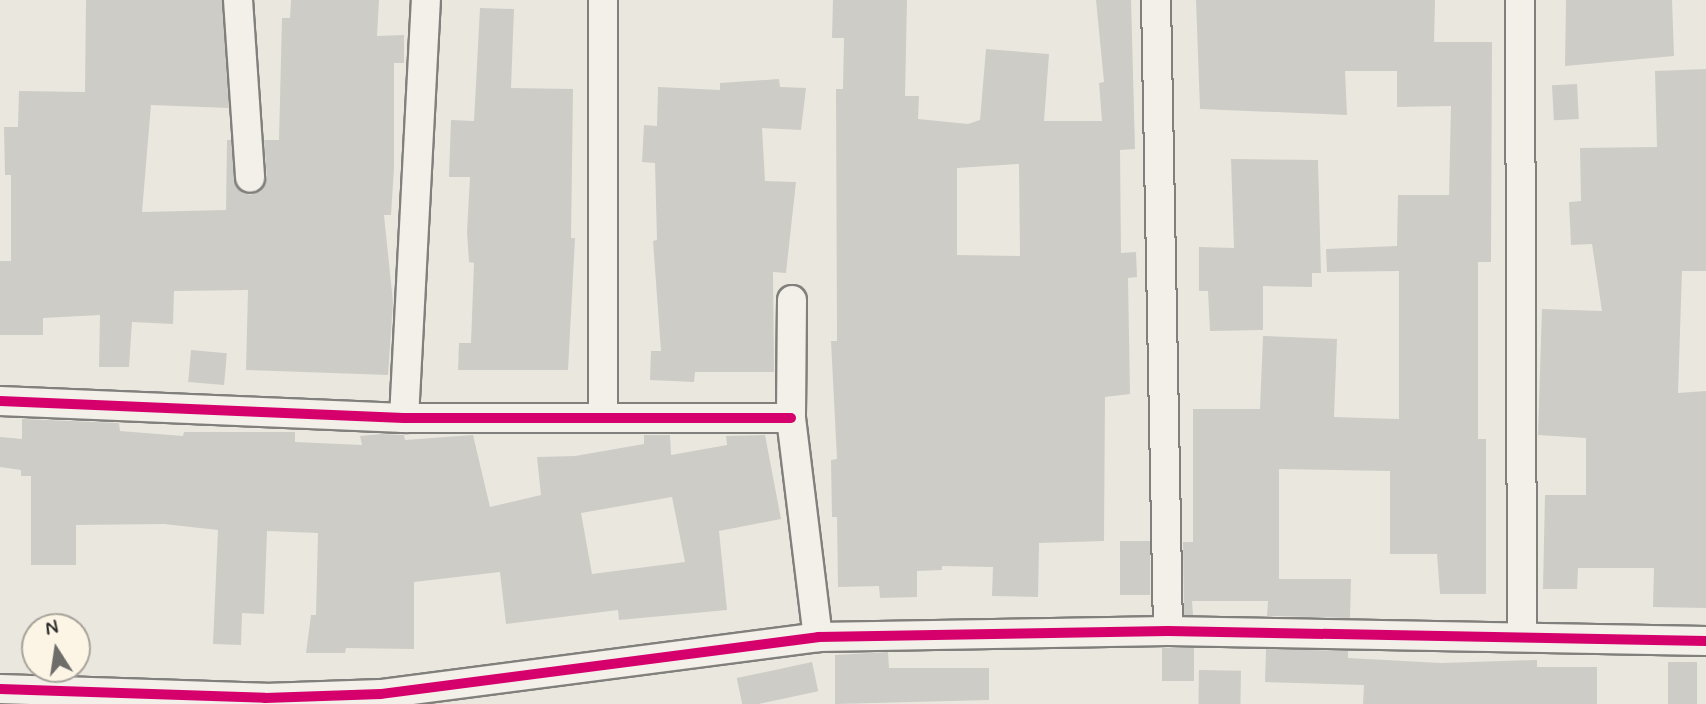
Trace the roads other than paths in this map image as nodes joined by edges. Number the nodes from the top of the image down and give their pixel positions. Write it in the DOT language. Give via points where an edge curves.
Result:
graph roads {
  1 [pos="238,0"];
  2 [pos="426,0"];
  3 [pos="603,0"];
  4 [pos="1156,0"];
  5 [pos="1520,0"];
  6 [pos="250,178"];
  7 [pos="792,300"];
  8 [pos="0,401"];
  9 [pos="603,416"];
  10 [pos="404,418"];
  11 [pos="791,418"];
  12 [pos="1168,631"];
  13 [pos="818,638"];
  14 [pos="1522,638"];
  15 [pos="1706,641"];
  16 [pos="0,689"];
  1 -- 6 [label="street"];
  2 -- 10 [label="street"];
  3 -- 9 [label="street"];
  4 -- 12 [label="street"];
  5 -- 14 [label="street"];
  7 -- 11 [label="street"];
  8 -- 10 [label="street"];
  9 -- 10 [label="street"];
  9 -- 11 [label="street"];
  11 -- 13 [label="street"];
  12 -- 13 [label="street"];
  12 -- 14 [label="street"];
  13 -- 16 [label="street" via="381,694 265,698"];
  14 -- 15 [label="street"];
}
